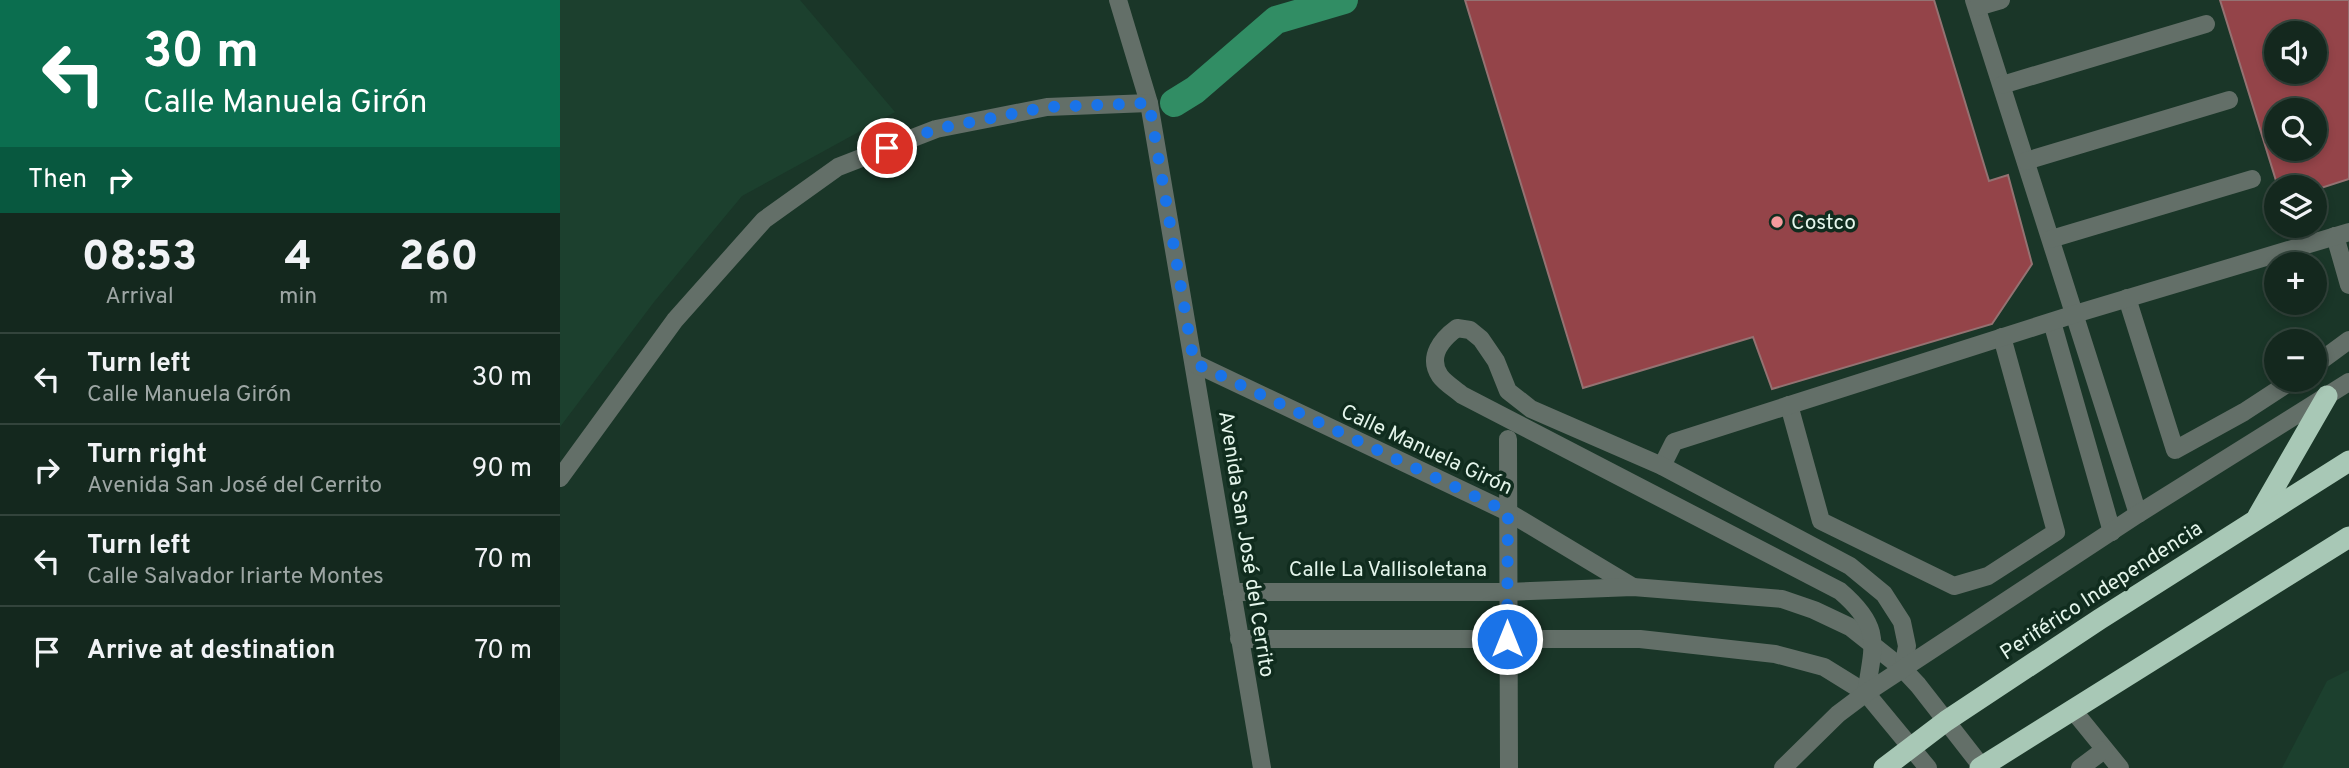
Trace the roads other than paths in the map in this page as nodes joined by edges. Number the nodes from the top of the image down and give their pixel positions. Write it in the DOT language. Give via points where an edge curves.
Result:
graph roads {
  1 [pos="1118,0"];
  2 [pos="2000,0"];
  3 [pos="1975,4"];
  4 [pos="2206,24"];
  5 [pos="2002,85"];
  6 [pos="2229,100"];
  7 [pos="1149,103"];
  8 [pos="2026,161"];
  9 [pos="2252,179"];
  10 [pos="2342,234"];
  11 [pos="2051,239"];
  12 [pos="2349,285"];
  13 [pos="2127,298"];
  14 [pos="2075,314"];
  15 [pos="2052,323"];
  16 [pos="2002,337"];
  17 [pos="2349,341"];
  18 [pos="2327,357"];
  19 [pos="1194,363"];
  20 [pos="2349,382"];
  21 [pos="2275,392"];
  22 [pos="2327,396"];
  23 [pos="1788,405"];
  24 [pos="1508,439"];
  25 [pos="2349,461"];
  26 [pos="1662,466"];
  27 [pos="560,478"];
  28 [pos="1508,512"];
  29 [pos="2138,514"];
  30 [pos="2255,520"];
  31 [pos="2112,532"];
  32 [pos="2349,537"];
  33 [pos="1633,587"];
  34 [pos="1232,592"];
  35 [pos="1508,592"];
  36 [pos="1240,639"];
  37 [pos="1507,639"];
  38 [pos="1874,645"];
  39 [pos="1903,669"];
  40 [pos="1866,693"];
  41 [pos="2072,709"];
  42 [pos="1946,721"];
  43 [pos="1912,746"];
  44 [pos="2104,750"];
  45 [pos="1981,767"];
  46 [pos="1262,768"];
  47 [pos="1509,768"];
  48 [pos="1783,768"];
  49 [pos="1884,768"];
  50 [pos="1928,768"];
  51 [pos="2080,768"];
  52 [pos="2120,768"];
  1 -- 7 [label="street, Avenida San José del Cerrito"];
  2 -- 3 [label="street"];
  3 -- 5 [label="street"];
  4 -- 5 [label="street"];
  5 -- 8 [label="street"];
  6 -- 8 [label="street"];
  7 -- 19 [label="street, Avenida San José del Cerrito"];
  7 -- 27 [label="street" via="1047,107 936,129 838,167 764,220 675,320"];
  8 -- 11 [label="street"];
  9 -- 11 [label="street"];
  10 -- 12 [label="street"];
  10 -- 13 [label="street"];
  11 -- 14 [label="street"];
  13 -- 14 [label="street"];
  13 -- 21 [label="street" via="2175,450"];
  14 -- 15 [label="street"];
  14 -- 29 [label="street"];
  15 -- 16 [label="street"];
  15 -- 31 [label="street"];
  16 -- 23 [label="street"];
  16 -- 23 [label="street" via="2056,532 1988,576 1954,586 1821,521"];
  17 -- 18 [label="street"];
  19 -- 28 [label="street, Calle Manuela Girón"];
  19 -- 34 [label="street, Avenida San José del Cerrito"];
  20 -- 22 [label="street"];
  22 -- 29 [label="street"];
  22 -- 30 [label="highway"];
  23 -- 26 [label="street" via="1674,442"];
  24 -- 28 [label="street"];
  25 -- 30 [label="highway, Periférico Independencia"];
  26 -- 38 [label="street" via="1531,409 1508,391 1496,361 1470,330 1457,328 1438,347 1435,361 1440,376 1462,395 1840,592 1860,609"];
  26 -- 39 [label="street" via="1850,566 1884,594 1902,622 1907,646"];
  28 -- 33 [label="street, Calle Manuela Girón"];
  28 -- 35 [label="street"];
  29 -- 31 [label="street"];
  30 -- 42 [label="highway, Periférico Independencia"];
  31 -- 39 [label="street"];
  32 -- 41 [label="highway"];
  33 -- 35 [label="street, Calle La Vallisoletana"];
  33 -- 38 [label="street, Calle La Vallisoletana" via="1782,599 1838,622"];
  34 -- 35 [label="street, Calle La Vallisoletana"];
  34 -- 36 [label="street, Avenida San José del Cerrito"];
  35 -- 37 [label="street"];
  36 -- 37 [label="street"];
  36 -- 46 [label="street, Avenida San José del Cerrito"];
  37 -- 40 [label="street" via="1640,639 1775,654 1824,667"];
  37 -- 47 [label="street"];
  38 -- 39 [label="street, Calle La Vallisoletana"];
  38 -- 40 [label="street"];
  39 -- 40 [label="street"];
  39 -- 42 [label="street, Calle La Vallisoletana"];
  40 -- 43 [label="street"];
  40 -- 48 [label="street"];
  41 -- 44 [label="street"];
  41 -- 45 [label="highway"];
  42 -- 43 [label="highway, Periférico Independencia"];
  42 -- 45 [label="street, Calle La Vallisoletana"];
  43 -- 49 [label="highway, Periférico Independencia"];
  43 -- 50 [label="street"];
  44 -- 51 [label="street"];
  44 -- 52 [label="street"];
}
